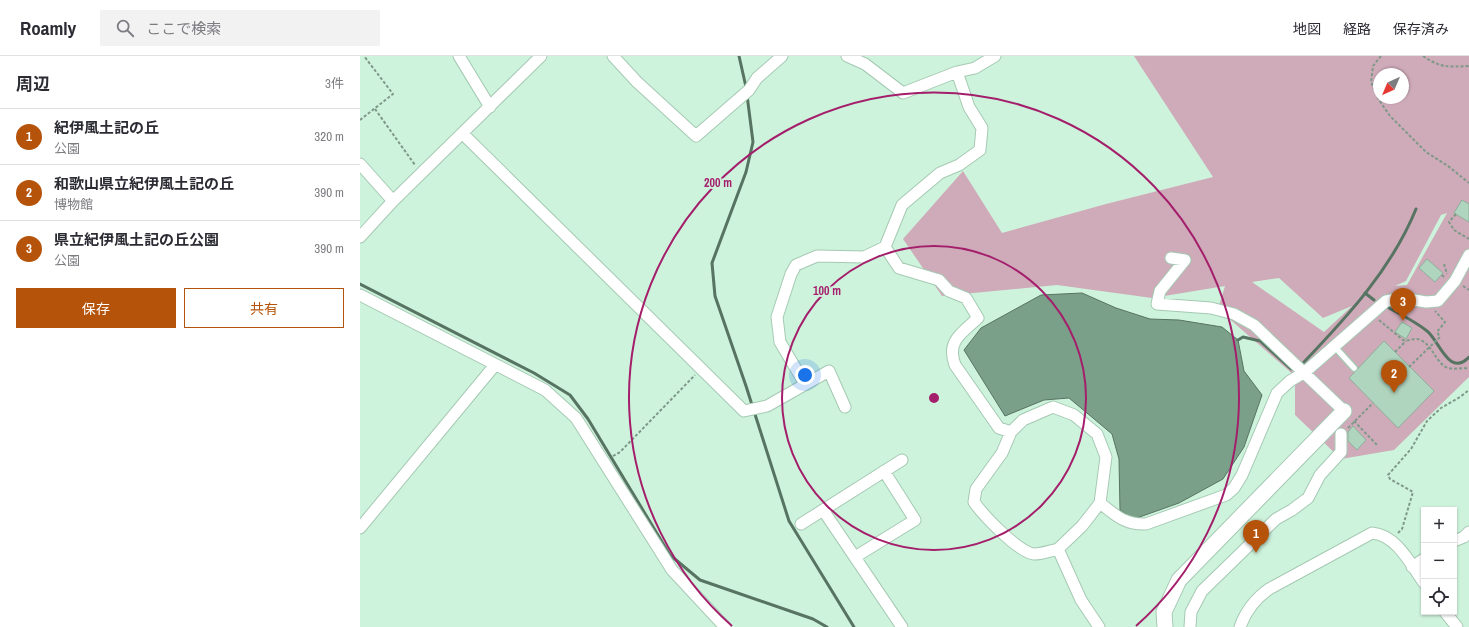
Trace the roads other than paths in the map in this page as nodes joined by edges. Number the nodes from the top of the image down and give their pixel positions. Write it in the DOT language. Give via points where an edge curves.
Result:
graph roads {
  1 [pos="459,56"];
  2 [pos="541,56"];
  3 [pos="614,56"];
  4 [pos="782,56"];
  5 [pos="847,56"];
  6 [pos="995,56"];
  7 [pos="958,72"];
  8 [pos="490,107"];
  9 [pos="463,134"];
  10 [pos="360,164"];
  11 [pos="393,201"];
  12 [pos="360,237"];
  13 [pos="885,247"];
  14 [pos="1469,255"];
  15 [pos="1171,258"];
  16 [pos="360,295"];
  17 [pos="1334,346"];
  18 [pos="495,366"];
  19 [pos="1354,368"];
  20 [pos="1305,372"];
  21 [pos="805,384"];
  22 [pos="845,407"];
  23 [pos="1344,411"];
  24 [pos="1011,432"];
  25 [pos="1341,434"];
  26 [pos="902,460"];
  27 [pos="884,471"];
  28 [pos="1100,503"];
  29 [pos="823,510"];
  30 [pos="801,524"];
  31 [pos="360,528"];
  32 [pos="1469,532"];
  33 [pos="1457,540"];
  34 [pos="1058,549"];
  35 [pos="855,557"];
  36 [pos="1421,561"];
  37 [pos="1412,567"];
  38 [pos="1421,579"];
  39 [pos="1447,615"];
  40 [pos="724,627"];
  41 [pos="902,627"];
  42 [pos="1100,627"];
  43 [pos="1165,627"];
  44 [pos="1190,627"];
  45 [pos="1240,627"];
  46 [pos="1457,627"];
  1 -- 8 [label="street"];
  2 -- 8 [label="street"];
  3 -- 4 [label="street" via="637,82 696,136 750,90 757,78"];
  5 -- 7 [label="street" via="865,64 903,93"];
  6 -- 7 [label="street" via="975,68"];
  7 -- 13 [label="street" via="969,106 982,128 980,150 959,166 940,173 902,204"];
  8 -- 9 [label="street"];
  9 -- 11 [label="street"];
  9 -- 21 [label="street" via="744,411 767,406"];
  10 -- 11 [label="street"];
  11 -- 12 [label="street"];
  13 -- 21 [label="street" via="864,257 817,256 796,265 777,317 780,342"];
  13 -- 24 [label="street" via="899,268 939,280 949,290 966,298 978,318 954,341 951,354 955,365 999,428"];
  14 -- 17 [label="street" via="1447,292 1438,301 1402,298 1386,301"];
  15 -- 20 [label="street" via="1185,260 1160,291 1157,304 1211,308 1234,314 1254,325"];
  16 -- 18 [label="street"];
  17 -- 19 [label="lane"];
  17 -- 20 [label="street"];
  18 -- 31 [label="street"];
  18 -- 40 [label="street" via="545,390 576,418 672,570"];
  20 -- 23 [label="street"];
  20 -- 28 [label="street" via="1277,393 1242,476 1226,494 1146,524 1133,525"];
  21 -- 22 [label="street" via="828,371"];
  23 -- 43 [label="street" via="1179,580 1164,612"];
  24 -- 28 [label="street" via="1023,420 1053,407 1074,415 1097,434 1106,457"];
  24 -- 34 [label="street" via="1002,453 976,489 974,502 984,516 1023,550 1033,554"];
  25 -- 44 [label="street" via="1341,452 1320,475 1308,498 1272,522 1202,591 1191,612"];
  26 -- 27 [label="street"];
  27 -- 29 [label="street"];
  27 -- 35 [label="street" via="915,520"];
  28 -- 34 [label="street" via="1082,526"];
  29 -- 30 [label="street"];
  29 -- 35 [label="street"];
  32 -- 33 [label="street"];
  34 -- 42 [label="street" via="1081,600"];
  35 -- 41 [label="street"];
  36 -- 37 [label="street"];
  37 -- 38 [label="street"];
  37 -- 45 [label="street" via="1391,539 1372,533 1258,596 1244,615"];
  39 -- 46 [label="street"];
}
